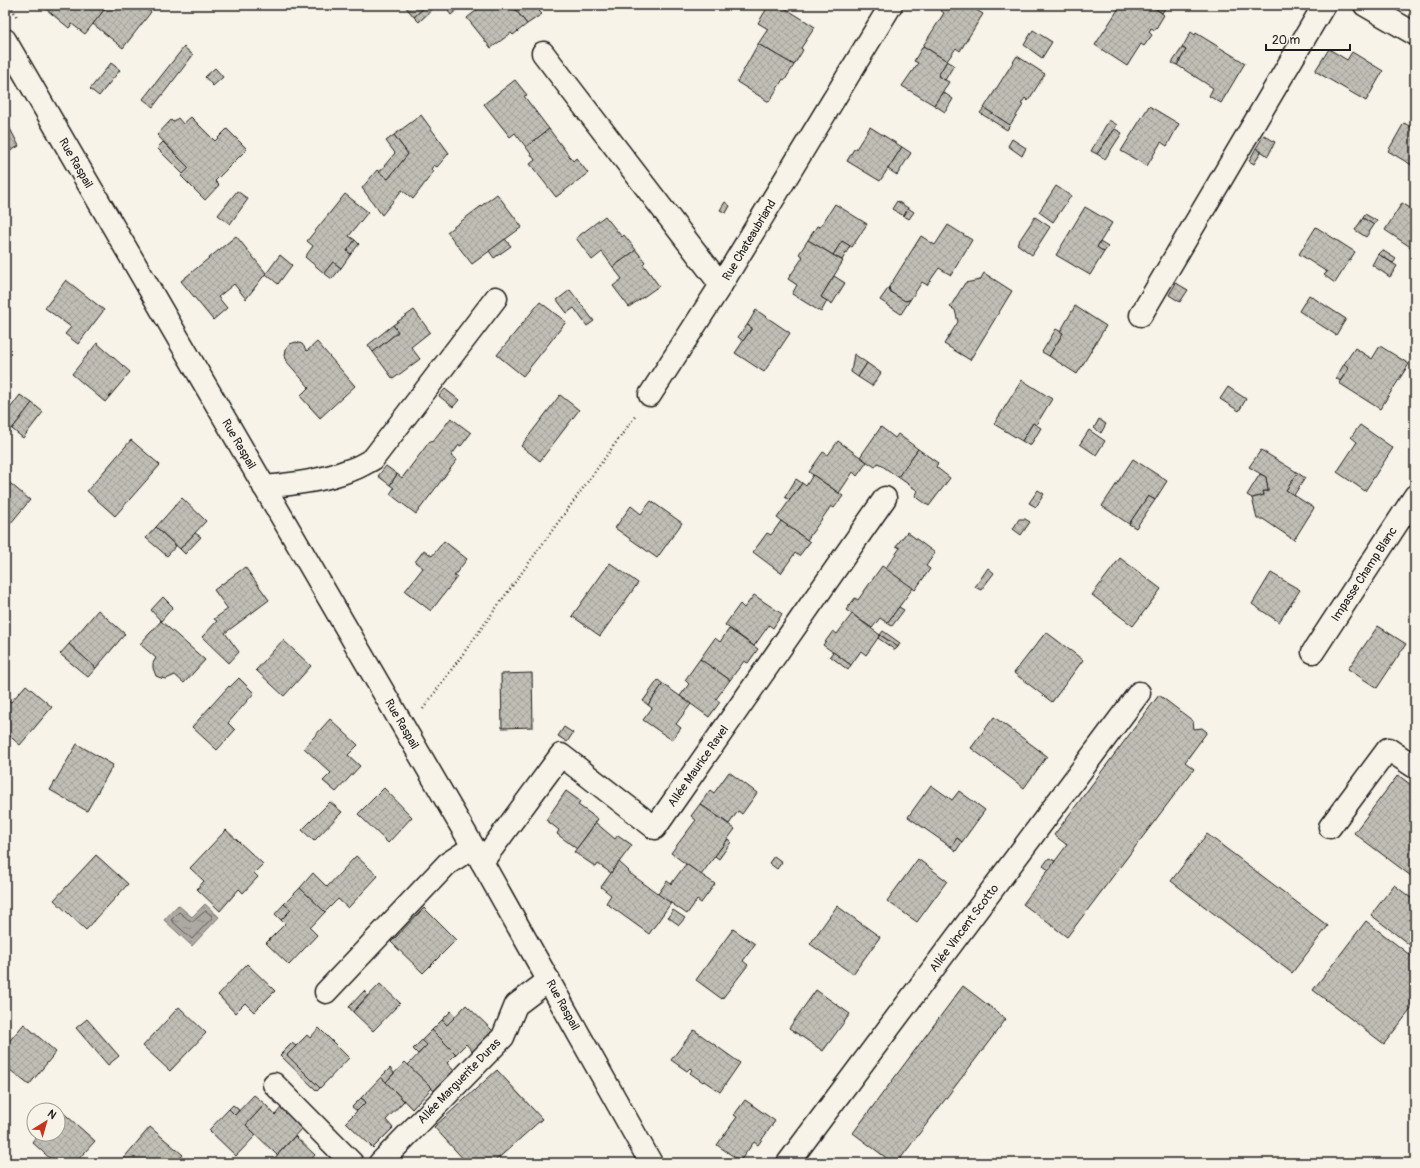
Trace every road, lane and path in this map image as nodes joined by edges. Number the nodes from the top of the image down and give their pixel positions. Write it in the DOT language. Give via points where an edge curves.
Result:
graph roads {
  1 [pos="891,5"];
  2 [pos="1324,5"];
  3 [pos="1365,5"];
  4 [pos="1415,34"];
  5 [pos="5,40"];
  6 [pos="543,53"];
  7 [pos="721,286"];
  8 [pos="496,298"];
  9 [pos="1141,315"];
  10 [pos="650,395"];
  11 [pos="264,487"];
  12 [pos="1415,496"];
  13 [pos="885,498"];
  14 [pos="1313,652"];
  15 [pos="1139,693"];
  16 [pos="407,732"];
  17 [pos="1415,767"];
  18 [pos="1330,827"];
  19 [pos="478,854"];
  20 [pos="549,980"];
  21 [pos="326,992"];
  22 [pos="274,1084"];
  23 [pos="352,1163"];
  24 [pos="380,1163"];
  25 [pos="651,1163"];
  26 [pos="788,1163"];
  1 -- 7 [label="street, Rue Chateaubriand"];
  2 -- 9 [label="street"];
  3 -- 4 [label="street"];
  5 -- 11 [label="street, Rue Raspail"];
  6 -- 7 [label="street, Rue Chateaubriand"];
  7 -- 10 [label="street"];
  8 -- 11 [label="street" via="373,459 334,476 298,484"];
  10 -- 16 [label="path"];
  11 -- 16 [label="street, Rue Raspail"];
  12 -- 14 [label="street, Impasse Champ Blanc"];
  13 -- 19 [label="street, Allée Maurice Ravel" via="655,828 560,755"];
  15 -- 26 [label="street, Allée Vincent Scotto"];
  16 -- 19 [label="street, Rue Raspail"];
  17 -- 18 [label="street" via="1388,749"];
  19 -- 20 [label="street, Rue Raspail"];
  19 -- 21 [label="street" via="447,864"];
  20 -- 24 [label="street, Allée Marguerite Duras" via="516,1005 503,1037"];
  20 -- 25 [label="street, Rue Raspail"];
  22 -- 23 [label="street"];
}
